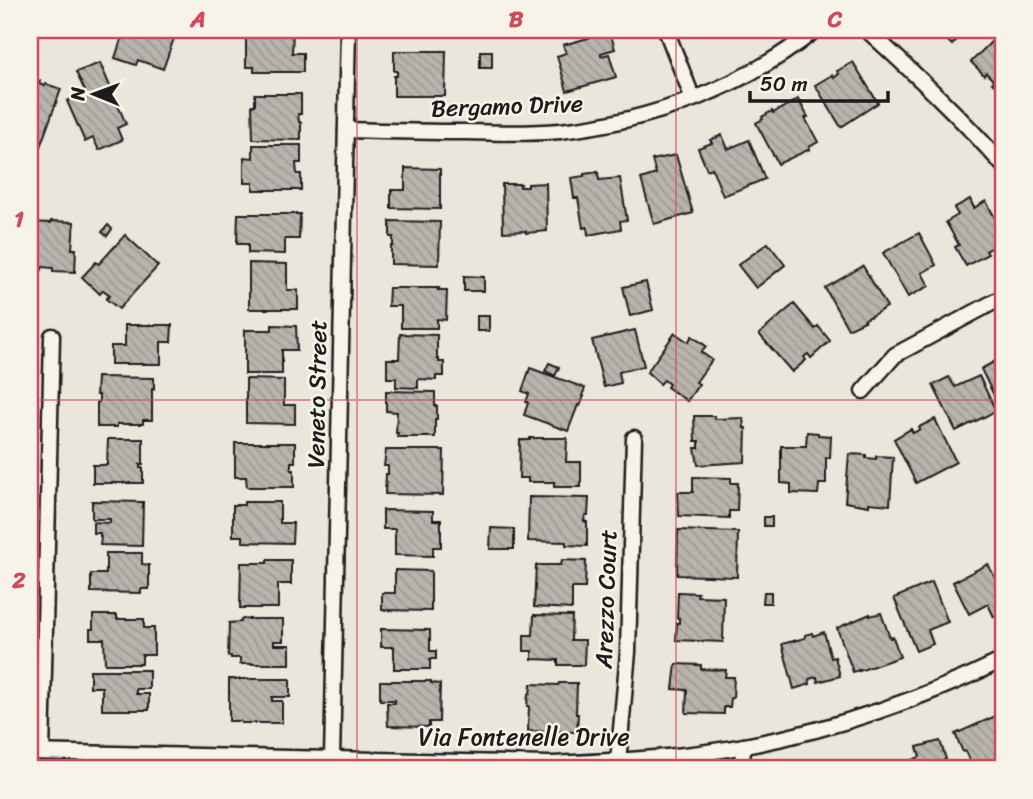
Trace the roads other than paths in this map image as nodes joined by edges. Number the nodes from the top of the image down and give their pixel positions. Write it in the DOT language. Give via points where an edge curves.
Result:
graph roads {
  1 [pos="348,30"];
  2 [pos="666,30"];
  3 [pos="815,30"];
  4 [pos="867,30"];
  5 [pos="693,99"];
  6 [pos="346,130"];
  7 [pos="1003,165"];
  8 [pos="1003,297"];
  9 [pos="51,336"];
  10 [pos="863,391"];
  11 [pos="634,438"];
  12 [pos="1003,660"];
  13 [pos="743,746"];
  14 [pos="36,752"];
  15 [pos="332,759"];
  16 [pos="618,762"];
  17 [pos="461,766"];
  18 [pos="742,769"];
  1 -- 6 [label="street, Veneto Street"];
  2 -- 5 [label="street"];
  3 -- 5 [label="street, Bergamo Drive" via="770,61"];
  4 -- 7 [label="street"];
  5 -- 6 [label="street, Bergamo Drive" via="604,125 558,131"];
  6 -- 15 [label="street, Veneto Street"];
  8 -- 10 [label="street" via="895,355"];
  9 -- 14 [label="street"];
  11 -- 16 [label="street, Arezzo Court" via="628,652"];
  12 -- 13 [label="street, Via Fontenelle Drive" via="903,703"];
  13 -- 16 [label="street, Via Fontenelle Drive"];
  13 -- 18 [label="street"];
  14 -- 15 [label="street, Via Fontenelle Drive"];
  15 -- 17 [label="street, Via Fontenelle Drive"];
  16 -- 17 [label="street, Via Fontenelle Drive"];
}
